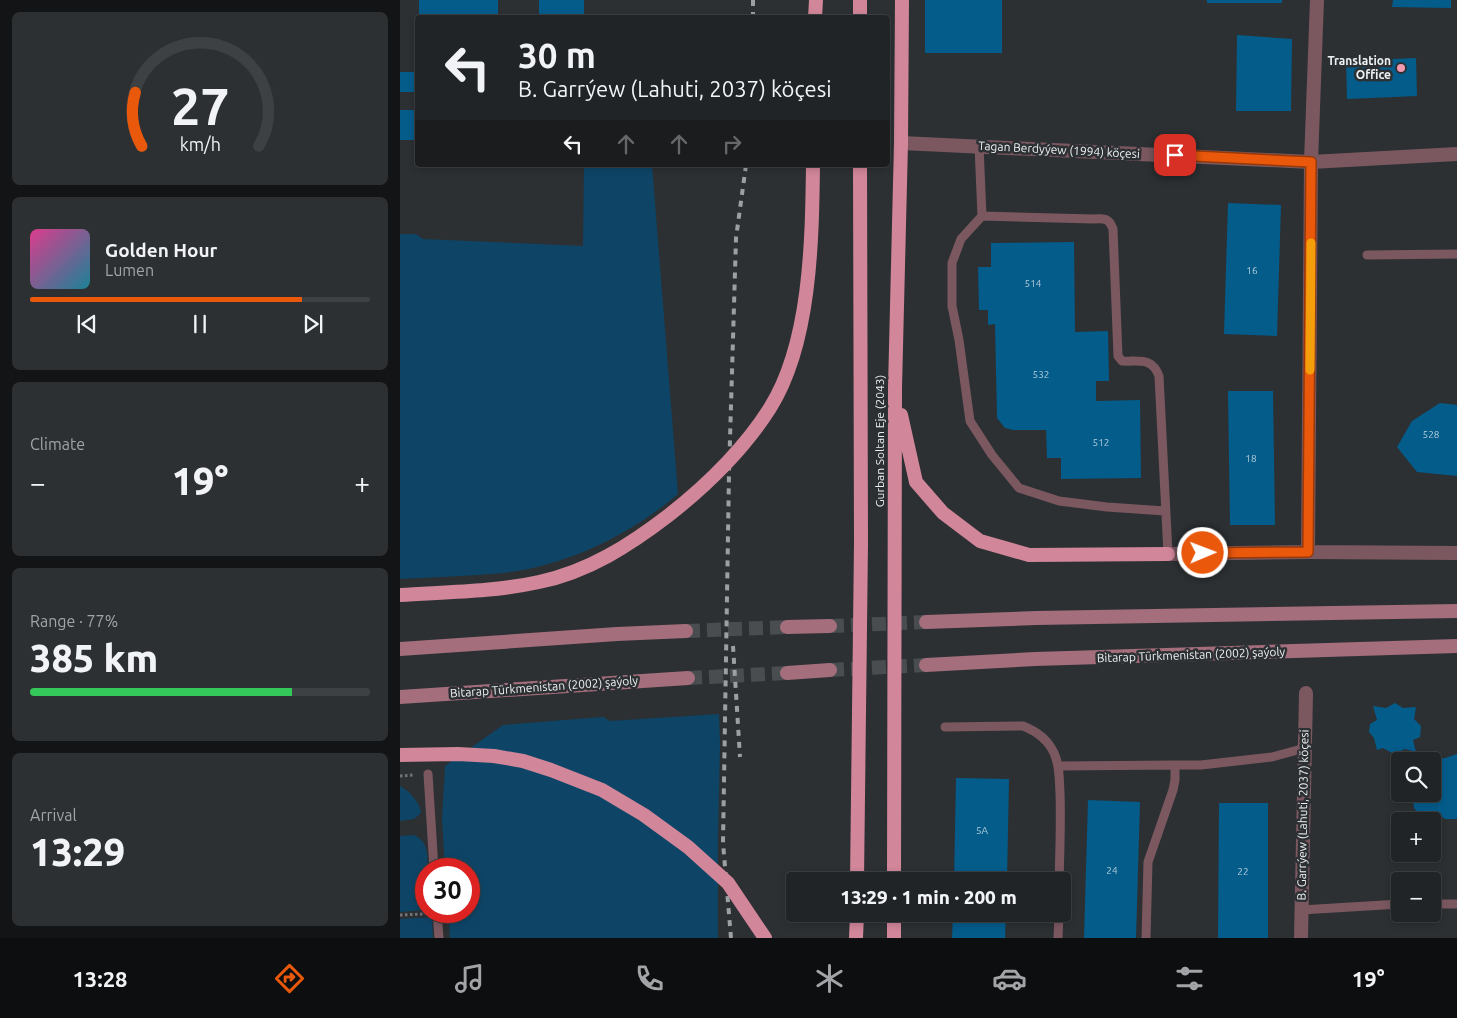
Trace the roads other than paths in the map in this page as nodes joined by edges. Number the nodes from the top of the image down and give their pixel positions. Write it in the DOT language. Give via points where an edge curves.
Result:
graph roads {
  1 [pos="816,0"];
  2 [pos="860,0"];
  3 [pos="902,0"];
  4 [pos="1317,0"];
  5 [pos="815,15"];
  6 [pos="860,15"];
  7 [pos="901,143"];
  8 [pos="979,146"];
  9 [pos="1457,154"];
  10 [pos="1311,162"];
  11 [pos="813,167"];
  12 [pos="860,167"];
  13 [pos="982,216"];
  14 [pos="1457,254"];
  15 [pos="1367,255"];
  16 [pos="895,388"];
  17 [pos="1166,511"];
  18 [pos="1308,552"];
  19 [pos="1457,553"];
  20 [pos="1168,554"];
  21 [pos="400,595"];
  22 [pos="1457,612"];
  23 [pos="926,622"];
  24 [pos="830,626"];
  25 [pos="787,627"];
  26 [pos="686,631"];
  27 [pos="1457,646"];
  28 [pos="400,649"];
  29 [pos="926,665"];
  30 [pos="830,670"];
  31 [pos="787,673"];
  32 [pos="688,678"];
  33 [pos="1306,693"];
  34 [pos="400,697"];
  35 [pos="945,727"];
  36 [pos="1305,748"];
  37 [pos="400,755"];
  38 [pos="1175,765"];
  39 [pos="1059,766"];
  40 [pos="428,774"];
  41 [pos="433,858"];
  42 [pos="857,872"];
  43 [pos="894,872"];
  44 [pos="1059,872"];
  45 [pos="1441,904"];
  46 [pos="1457,904"];
  47 [pos="1391,905"];
  48 [pos="1301,910"];
  49 [pos="856,922"];
  50 [pos="894,922"];
  51 [pos="1059,922"];
  52 [pos="436,923"];
  53 [pos="439,938"];
  54 [pos="765,938"];
  55 [pos="856,938"];
  56 [pos="894,938"];
  57 [pos="1058,938"];
  58 [pos="1146,938"];
  59 [pos="1301,938"];
  1 -- 5 [label="highway"];
  2 -- 6 [label="highway"];
  3 -- 7 [label="highway, Gurban Soltan Eje (2043)"];
  4 -- 10 [label="street"];
  7 -- 8 [label="street, Tagan Berdyýew (1994) köçesi"];
  7 -- 16 [label="highway, Gurban Soltan Eje (2043)"];
  8 -- 10 [label="street, Tagan Berdyýew (1994) köçesi"];
  8 -- 13 [label="lane"];
  9 -- 10 [label="street, Tagan Berdyýew (1994) köçesi"];
  10 -- 18 [label="street"];
  11 -- 21 [label="highway, bridge" via="812,224 804,308 795,347 771,407 717,472 688,499 626,546 568,573 541,582 509,587"];
  12 -- 42 [label="highway, Gurban Soltan Eje (2043)" via="861,543"];
  13 -- 17 [label="lane" via="961,239 952,263 952,306 970,421 1019,488 1059,501"];
  13 -- 17 [label="lane" via="1104,218 1110,222 1113,229 1118,356 1122,361 1149,362 1156,366 1159,376"];
  14 -- 15 [label="lane"];
  16 -- 20 [label="highway" via="916,482 942,513 980,541 1029,555"];
  16 -- 43 [label="highway, Gurban Soltan Eje (2043)"];
  17 -- 20 [label="lane"];
  18 -- 19 [label="street"];
  18 -- 20 [label="street"];
  22 -- 23 [label="main road"];
  24 -- 25 [label="main road"];
  26 -- 28 [label="main road"];
  27 -- 29 [label="main road, Bitarap Türkmenistan (2002) şaýoly"];
  30 -- 31 [label="main road"];
  32 -- 34 [label="main road, Bitarap Türkmenistan (2002) şaýoly"];
  33 -- 36 [label="street, B. Garrýew (Lahuti, 2037) köçesi"];
  35 -- 39 [label="lane" via="1023,726 1048,744"];
  36 -- 38 [label="lane" via="1272,757"];
  36 -- 48 [label="street, B. Garrýew (Lahuti, 2037) köçesi"];
  37 -- 54 [label="highway, bridge" via="458,754 523,761 602,790 688,847 728,883"];
  38 -- 39 [label="lane"];
  38 -- 58 [label="lane" via="1173,790 1148,862"];
  39 -- 44 [label="lane"];
  40 -- 41 [label="lane"];
  45 -- 46 [label="lane"];
  47 -- 48 [label="lane"];
  48 -- 59 [label="street, B. Garrýew (Lahuti, 2037) köçesi"];
  49 -- 55 [label="highway"];
  50 -- 56 [label="highway"];
  51 -- 57 [label="lane"];
  52 -- 53 [label="lane"];
}
